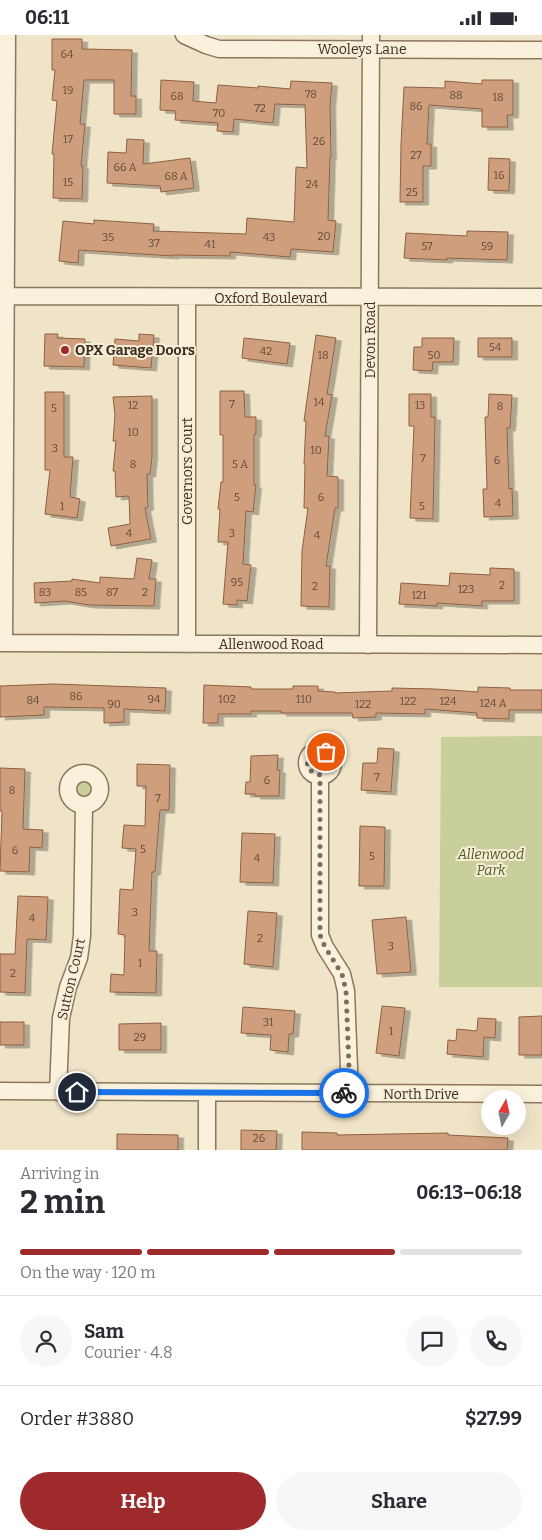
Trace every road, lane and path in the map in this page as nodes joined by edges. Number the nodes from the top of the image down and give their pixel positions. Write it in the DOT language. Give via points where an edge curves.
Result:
graph roads {
  1 [pos="7,35"];
  2 [pos="187,36"];
  3 [pos="371,42"];
  4 [pos="542,50"];
  5 [pos="3,296"];
  6 [pos="187,297"];
  7 [pos="542,297"];
  8 [pos="370,298"];
  9 [pos="2,643"];
  10 [pos="187,644"];
  11 [pos="368,645"];
  12 [pos="542,645"];
  13 [pos="320,775"];
  14 [pos="84,805"];
  15 [pos="0,1091"];
  16 [pos="58,1092"];
  17 [pos="207,1093"];
  18 [pos="350,1093"];
  19 [pos="542,1094"];
  20 [pos="207,1150"];
  1 -- 5 [label="street"];
  2 -- 3 [label="street, Wooleys Lane" via="219,49"];
  3 -- 4 [label="street, Wooleys Lane"];
  3 -- 8 [label="street, Devon Road"];
  5 -- 6 [label="street, Oxford Boulevard"];
  5 -- 9 [label="street"];
  6 -- 8 [label="street, Oxford Boulevard"];
  6 -- 10 [label="street, Governors Court"];
  7 -- 8 [label="street, Oxford Boulevard"];
  8 -- 11 [label="street, Devon Road"];
  9 -- 10 [label="street, Allenwood Road"];
  10 -- 11 [label="street, Allenwood Road"];
  11 -- 12 [label="street, Allenwood Road"];
  13 -- 18 [label="street" via="320,935 342,974 346,991"];
  14 -- 16 [label="street, Sutton Court" via="82,936 61,1018"];
  15 -- 16 [label="street, North Drive"];
  16 -- 17 [label="street, North Drive"];
  17 -- 18 [label="street, North Drive"];
  17 -- 20 [label="street"];
  18 -- 19 [label="street, North Drive"];
}
